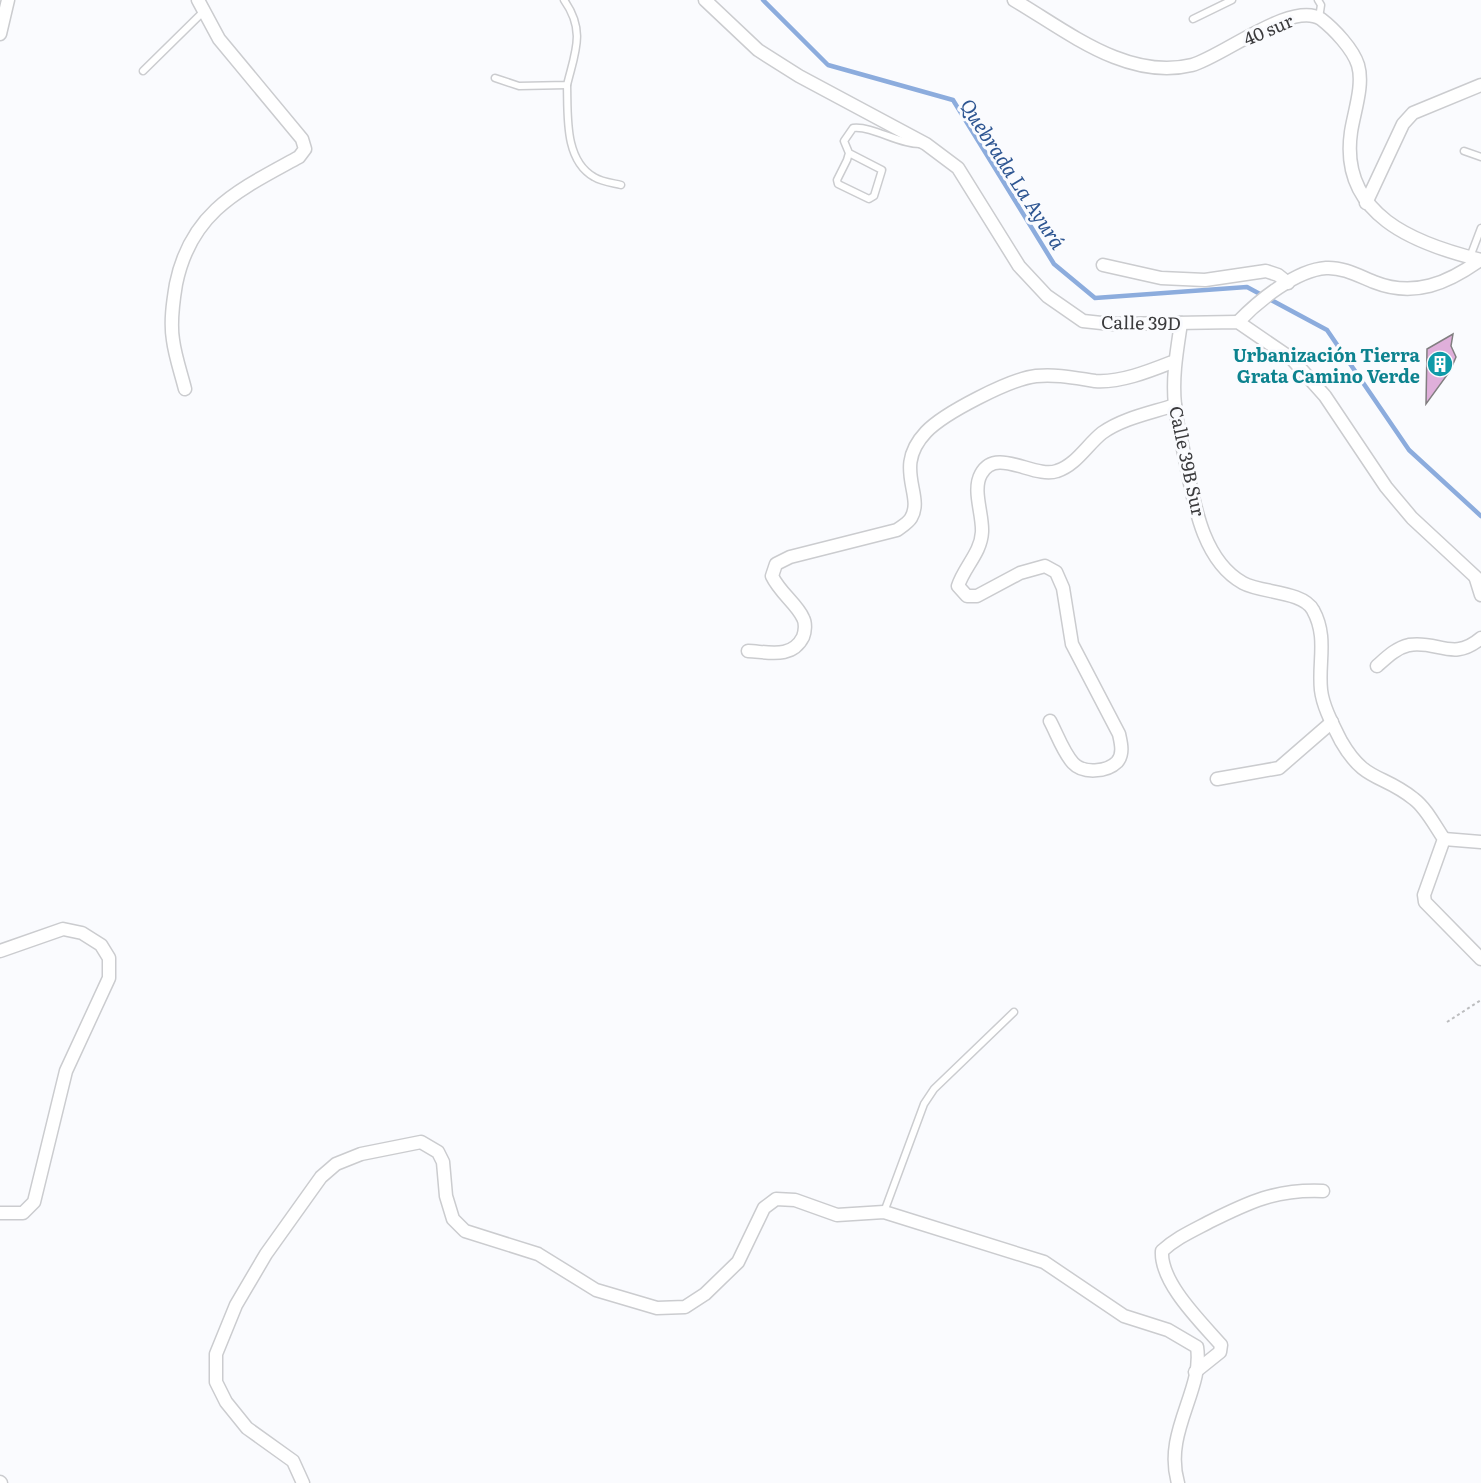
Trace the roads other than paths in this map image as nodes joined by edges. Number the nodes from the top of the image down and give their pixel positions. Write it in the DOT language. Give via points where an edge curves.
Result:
graph roads {
  1 [pos="8,0"];
  2 [pos="564,0"];
  3 [pos="705,0"];
  4 [pos="1014,0"];
  5 [pos="1232,0"];
  6 [pos="1318,0"];
  7 [pos="201,6"];
  8 [pos="1319,18"];
  9 [pos="1193,19"];
  10 [pos="0,34"];
  11 [pos="143,71"];
  12 [pos="495,78"];
  13 [pos="567,85"];
  14 [pos="1481,86"];
  15 [pos="926,144"];
  16 [pos="1464,151"];
  17 [pos="849,153"];
  18 [pos="1481,157"];
  19 [pos="621,185"];
  20 [pos="1365,203"];
  21 [pos="1481,228"];
  22 [pos="1477,259"];
  23 [pos="1103,265"];
  24 [pos="1283,286"];
  25 [pos="1238,322"];
  26 [pos="1181,323"];
  27 [pos="1175,361"];
  28 [pos="185,389"];
  29 [pos="1175,405"];
  30 [pos="1479,581"];
  31 [pos="1481,596"];
  32 [pos="1481,638"];
  33 [pos="748,651"];
  34 [pos="1377,666"];
  35 [pos="1050,721"];
  36 [pos="1332,722"];
  37 [pos="1217,778"];
  38 [pos="1443,839"];
  39 [pos="1481,842"];
  40 [pos="0,951"];
  41 [pos="1481,959"];
  42 [pos="1014,1012"];
  43 [pos="1323,1191"];
  44 [pos="884,1212"];
  45 [pos="0,1213"];
  46 [pos="1195,1372"];
  47 [pos="303,1483"];
  48 [pos="1178,1483"];
  1 -- 10 [label="street"];
  2 -- 13 [label="lane" via="579,36"];
  3 -- 15 [label="street, Calle 39D" via="758,50"];
  4 -- 8 [label="street, 40 sur" via="1108,55 1167,70 1195,64 1276,22 1298,15"];
  5 -- 9 [label="lane"];
  6 -- 8 [label="lane"];
  7 -- 11 [label="lane"];
  7 -- 28 [label="street" via="219,39 302,139 305,149 298,157 240,190 209,215 190,239 173,301 173,339"];
  8 -- 20 [label="street, 40 sur" via="1350,50 1358,65 1350,166"];
  12 -- 13 [label="lane" via="519,86"];
  13 -- 19 [label="lane" via="571,141 577,161 596,179"];
  14 -- 20 [label="street" via="1413,113 1403,124"];
  15 -- 17 [label="lane" via="904,144 861,127 853,128 844,141"];
  15 -- 26 [label="street, Calle 39D" via="958,168 1019,266 1047,296 1083,321"];
  16 -- 18 [label="lane"];
  17 -- 17 [label="lane" via="882,170 874,196 868,199 838,184"];
  20 -- 22 [label="street, 40 sur" via="1412,238"];
  21 -- 22 [label="lane"];
  22 -- 24 [label="street" via="1443,283 1410,289 1381,285 1342,269 1325,268"];
  23 -- 24 [label="street" via="1161,278 1205,280 1266,271 1278,275"];
  24 -- 25 [label="street" via="1253,306"];
  25 -- 26 [label="street, Calle 39D"];
  25 -- 30 [label="street" via="1292,359 1325,396 1412,519"];
  26 -- 27 [label="street, Calle 39B Sur"];
  27 -- 29 [label="street, Calle 39B Sur"];
  27 -- 33 [label="street" via="1125,377 1097,381 1066,375 1034,376 988,393 948,417 927,432 913,451 909,472 915,504 911,518 897,530 776,564 772,576 778,590 803,618 805,632 798,646 784,653"];
  29 -- 35 [label="street" via="1112,428 1059,471 1041,474 1007,462 994,463 982,472 977,483 980,547 957,586 967,597 977,596 1020,573 1045,566 1056,572 1063,588 1072,644 1119,734 1122,751 1117,761 1102,769 1086,771 1074,764"];
  29 -- 36 [label="street, Calle 39B Sur" via="1195,507 1215,555 1243,583 1300,598 1313,609 1324,645 1321,688"];
  30 -- 31 [label="street"];
  32 -- 34 [label="street" via="1470,647 1452,651 1411,645 1395,650"];
  36 -- 37 [label="street" via="1279,768"];
  36 -- 38 [label="street, Calle 39B Sur" via="1357,765 1415,799"];
  38 -- 39 [label="street"];
  38 -- 41 [label="street" via="1425,902"];
  40 -- 45 [label="street" via="63,929 82,933 101,945 109,958 109,978 66,1071 34,1202 23,1213"];
  42 -- 44 [label="lane" via="934,1089 924,1104"];
  43 -- 46 [label="street" via="1302,1190 1261,1197 1176,1239 1162,1251 1164,1267 1190,1311 1221,1345 1220,1352"];
  44 -- 46 [label="street" via="1044,1262 1124,1316 1185,1338 1197,1347"];
  44 -- 47 [label="street" via="837,1215 795,1200 776,1199 764,1208 738,1262 705,1294 685,1307 657,1308 596,1290 538,1254 465,1231 453,1219 443,1162 431,1146 411,1144 361,1154 336,1164 308,1195 236,1305 214,1369 226,1402 247,1428 293,1461"];
  46 -- 48 [label="street" via="1176,1442 1174,1464"];
}
